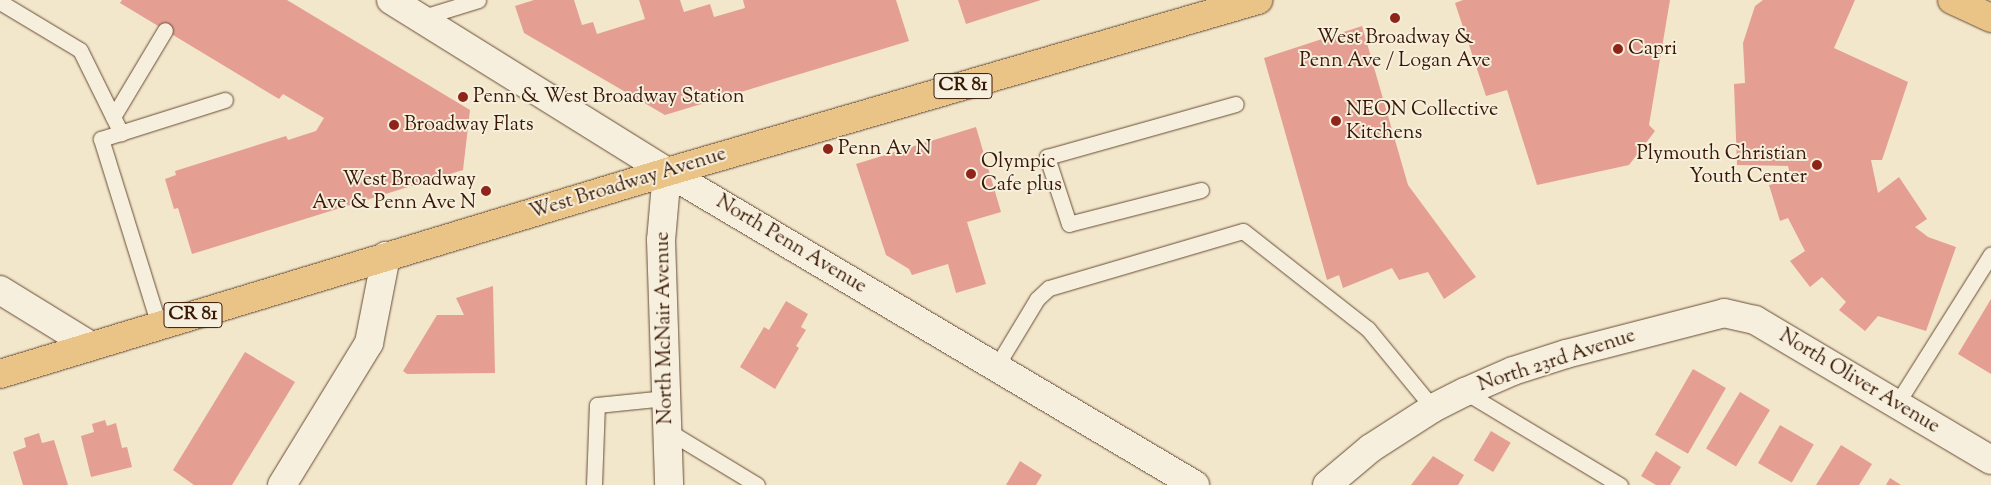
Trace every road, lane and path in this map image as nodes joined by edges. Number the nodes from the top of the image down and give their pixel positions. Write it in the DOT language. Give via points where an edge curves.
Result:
graph roads {
  1 [pos="391,0"];
  2 [pos="478,0"];
  3 [pos="1258,0"];
  4 [pos="1952,0"];
  5 [pos="0,2"];
  6 [pos="420,18"];
  7 [pos="1991,18"];
  8 [pos="165,30"];
  9 [pos="226,100"];
  10 [pos="1236,104"];
  11 [pos="113,117"];
  12 [pos="121,132"];
  13 [pos="668,172"];
  14 [pos="1201,190"];
  15 [pos="1991,254"];
  16 [pos="386,256"];
  17 [pos="0,290"];
  18 [pos="1724,313"];
  19 [pos="159,326"];
  20 [pos="91,346"];
  21 [pos="996,367"];
  22 [pos="0,374"];
  23 [pos="1465,392"];
  24 [pos="666,398"];
  25 [pos="1896,405"];
  26 [pos="1433,408"];
  27 [pos="668,431"];
  28 [pos="1991,460"];
  29 [pos="282,485"];
  30 [pos="594,485"];
  31 [pos="669,485"];
  32 [pos="757,485"];
  33 [pos="1195,485"];
  34 [pos="1327,485"];
  35 [pos="1620,485"];
  1 -- 6 [label="street, North Penn Avenue"];
  2 -- 6 [label="lane"];
  3 -- 13 [label="main road, West Broadway Avenue / CR 81"];
  4 -- 7 [label="main road"];
  5 -- 11 [label="lane" via="80,50"];
  6 -- 13 [label="street, North Penn Avenue"];
  8 -- 11 [label="lane"];
  9 -- 12 [label="lane"];
  10 -- 14 [label="lane" via="1047,157 1069,224"];
  11 -- 12 [label="lane"];
  12 -- 19 [label="lane" via="101,138"];
  13 -- 16 [label="main road, West Broadway Avenue / CR 81"];
  13 -- 21 [label="street, North Penn Avenue"];
  13 -- 24 [label="street, North McNair Avenue" via="660,240"];
  15 -- 25 [label="lane"];
  16 -- 19 [label="main road, West Broadway Avenue / CR 81"];
  16 -- 29 [label="street" via="369,343"];
  17 -- 20 [label="street"];
  18 -- 23 [label="street, North 23rd Avenue" via="1566,354 1513,371"];
  18 -- 25 [label="street, North Oliver Avenue" via="1755,320"];
  19 -- 20 [label="main road, West Broadway Avenue / CR 81"];
  20 -- 22 [label="main road, West Broadway Avenue / CR 81"];
  21 -- 26 [label="lane" via="1037,299 1049,288 1243,231 1368,329"];
  21 -- 33 [label="street, North Penn Avenue"];
  23 -- 26 [label="street, North 23rd Avenue"];
  23 -- 35 [label="lane"];
  24 -- 27 [label="street, North McNair Avenue"];
  24 -- 30 [label="lane" via="597,405"];
  25 -- 28 [label="street, North Oliver Avenue"];
  26 -- 34 [label="street, North 23rd Avenue" via="1371,448"];
  27 -- 31 [label="street, North McNair Avenue"];
  27 -- 32 [label="lane"];
}
